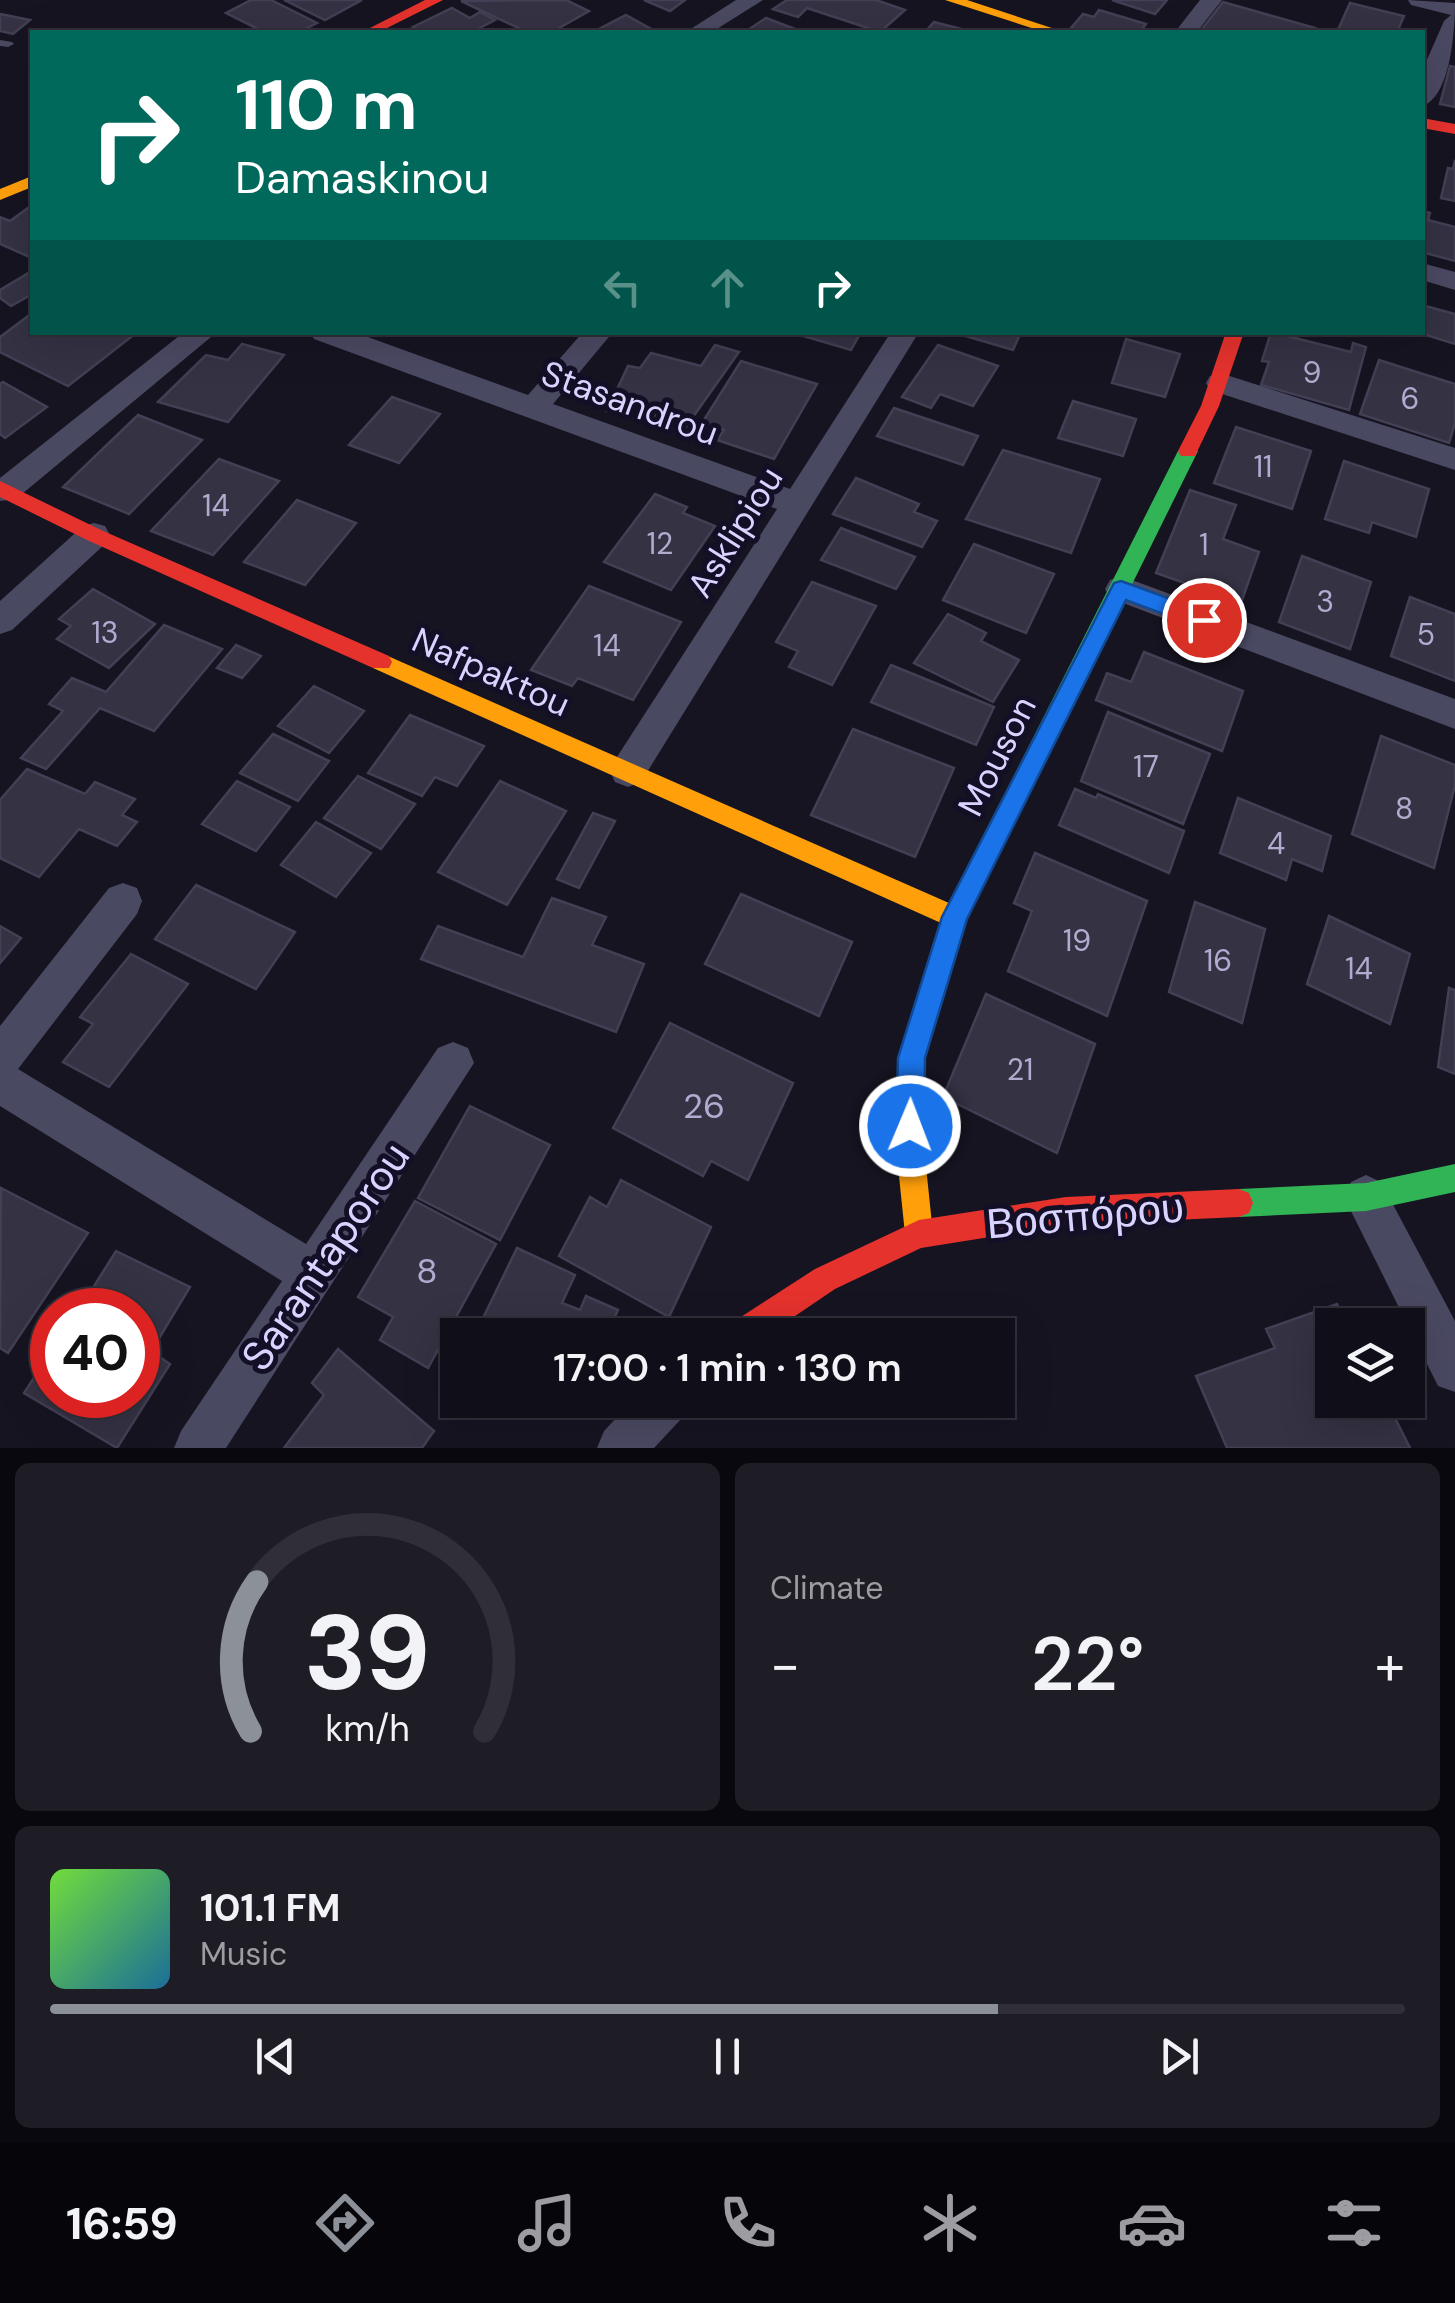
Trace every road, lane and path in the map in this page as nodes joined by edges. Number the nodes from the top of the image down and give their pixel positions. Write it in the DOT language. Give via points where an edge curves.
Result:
graph roads {
  1 [pos="436,0"];
  2 [pos="752,0"];
  3 [pos="954,0"];
  4 [pos="1211,0"];
  5 [pos="1419,0"];
  6 [pos="1455,10"];
  7 [pos="1455,21"];
  8 [pos="373,30"];
  9 [pos="700,30"];
  10 [pos="1051,30"];
  11 [pos="1188,30"];
  12 [pos="1425,93"];
  13 [pos="1425,124"];
  14 [pos="1455,129"];
  15 [pos="30,181"];
  16 [pos="0,194"];
  17 [pos="1425,273"];
  18 [pos="1455,281"];
  19 [pos="199,335"];
  20 [pos="332,335"];
  21 [pos="595,335"];
  22 [pos="903,335"];
  23 [pos="1234,335"];
  24 [pos="1220,383"];
  25 [pos="534,408"];
  26 [pos="1455,459"];
  27 [pos="3,490"];
  28 [pos="796,504"];
  29 [pos="94,535"];
  30 [pos="1121,589"];
  31 [pos="0,621"];
  32 [pos="1455,714"];
  33 [pos="628,771"];
  34 [pos="123,900"];
  35 [pos="955,917"];
  36 [pos="0,1059"];
  37 [pos="453,1064"];
  38 [pos="0,1082"];
  39 [pos="1455,1178"];
  40 [pos="1366,1197"];
  41 [pos="919,1234"];
  42 [pos="313,1274"];
  43 [pos="766,1318"];
  44 [pos="1455,1370"];
  45 [pos="650,1418"];
  46 [pos="198,1448"];
  47 [pos="622,1448"];
  1 -- 8 [label="street"];
  2 -- 9 [label="street"];
  3 -- 10 [label="street"];
  4 -- 11 [label="street"];
  5 -- 6 [label="street"];
  7 -- 12 [label="street"];
  13 -- 14 [label="street"];
  15 -- 16 [label="street"];
  17 -- 18 [label="street"];
  19 -- 27 [label="street"];
  20 -- 25 [label="street, Stasandrou"];
  21 -- 25 [label="street"];
  22 -- 28 [label="street, Asklipiou"];
  23 -- 24 [label="street, Mouson"];
  24 -- 26 [label="street"];
  24 -- 30 [label="street, Mouson"];
  25 -- 28 [label="street, Stasandrou"];
  27 -- 29 [label="street, Nafpaktou"];
  28 -- 33 [label="street, Asklipiou"];
  29 -- 31 [label="street"];
  29 -- 33 [label="street, Nafpaktou"];
  30 -- 32 [label="street"];
  30 -- 35 [label="street, Mouson"];
  33 -- 35 [label="street, Nafpaktou"];
  34 -- 36 [label="street"];
  35 -- 41 [label="street, Mouson" via="912,1058 910,1147"];
  37 -- 42 [label="street, Sarantaporou"];
  38 -- 42 [label="street"];
  39 -- 40 [label="street, Βοσπόρου"];
  40 -- 41 [label="street, Βοσπόρου" via="1066,1211"];
  40 -- 44 [label="street"];
  41 -- 43 [label="street, Βοσπόρου" via="825,1279"];
  42 -- 46 [label="street, Sarantaporou"];
  45 -- 47 [label="street"];
}
